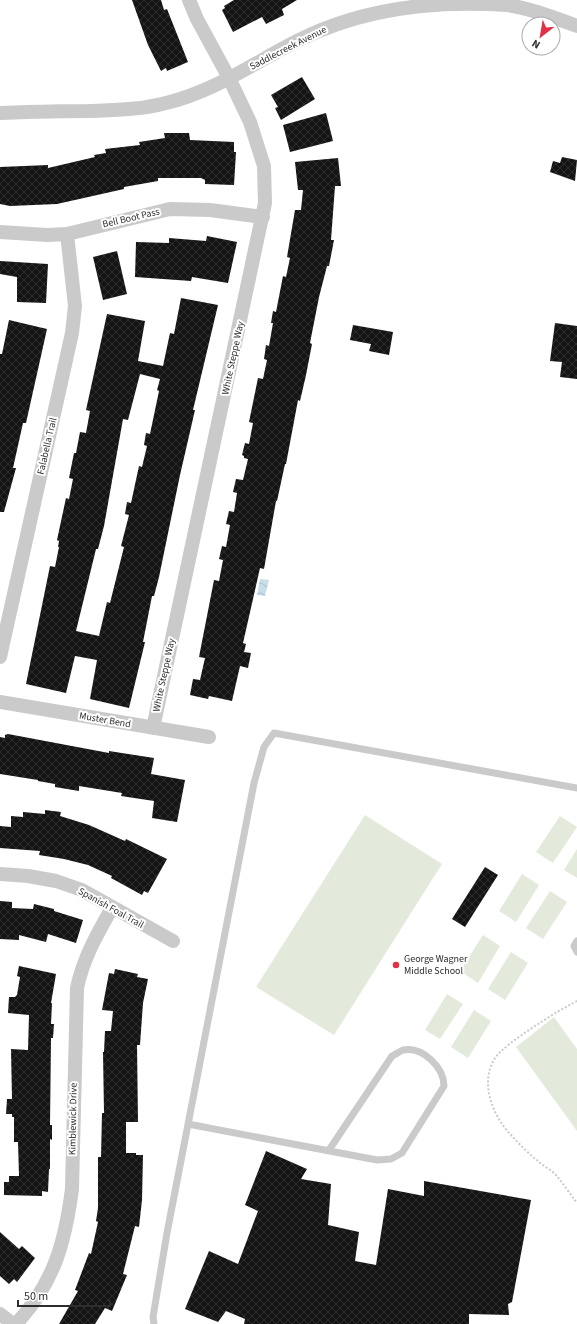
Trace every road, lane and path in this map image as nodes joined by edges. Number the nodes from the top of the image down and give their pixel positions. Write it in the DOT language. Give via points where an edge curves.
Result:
graph roads {
  1 [pos="190,0"];
  2 [pos="509,3"];
  3 [pos="577,26"];
  4 [pos="229,78"];
  5 [pos="0,113"];
  6 [pos="263,217"];
  7 [pos="0,232"];
  8 [pos="67,234"];
  9 [pos="0,657"];
  10 [pos="0,702"];
  11 [pos="153,728"];
  12 [pos="209,737"];
  13 [pos="577,788"];
  14 [pos="0,874"];
  15 [pos="112,908"];
  16 [pos="173,941"];
  17 [pos="577,941"];
  18 [pos="577,952"];
  19 [pos="577,1001"];
  20 [pos="188,1124"];
  21 [pos="329,1150"];
  22 [pos="577,1203"];
  23 [pos="0,1314"];
  24 [pos="13,1324"];
  25 [pos="16,1324"];
  26 [pos="154,1324"];
  1 -- 4 [label="street, White Steppe Way"];
  2 -- 3 [label="street, Saddlecreek Avenue"];
  2 -- 4 [label="street, Saddlecreek Avenue" via="446,1 403,6 358,16 326,27"];
  4 -- 5 [label="street, Saddlecreek Avenue" via="193,95 165,103 125,109"];
  4 -- 6 [label="street, White Steppe Way" via="250,122 264,166"];
  6 -- 8 [label="street, Bell Boot Pass" via="210,210 170,209"];
  6 -- 11 [label="street, White Steppe Way"];
  7 -- 8 [label="street, Bell Boot Pass"];
  8 -- 9 [label="street, Falabella Trail" via="75,306 72,333"];
  10 -- 11 [label="street, Muster Bend"];
  11 -- 12 [label="street, Muster Bend"];
  13 -- 20 [label="lane" via="274,733 264,747 254,784"];
  14 -- 15 [label="street, Spanish Foal Trail" via="56,881 82,890"];
  15 -- 16 [label="street, Spanish Foal Trail"];
  15 -- 25 [label="street, Kimblewick Drive" via="81,968 76,988 72,1189 69,1213 54,1268 35,1302"];
  17 -- 18 [label="lane" via="574,946"];
  19 -- 22 [label="path" via="512,1043 496,1057 488,1078 493,1108 501,1121 512,1136 554,1174"];
  20 -- 21 [label="lane"];
  20 -- 26 [label="lane" via="167,1233"];
  21 -- 21 [label="lane" via="377,1160 391,1159 402,1153 444,1086 441,1072 434,1062 418,1052 403,1050 392,1056"];
  23 -- 24 [label="street"];
}
